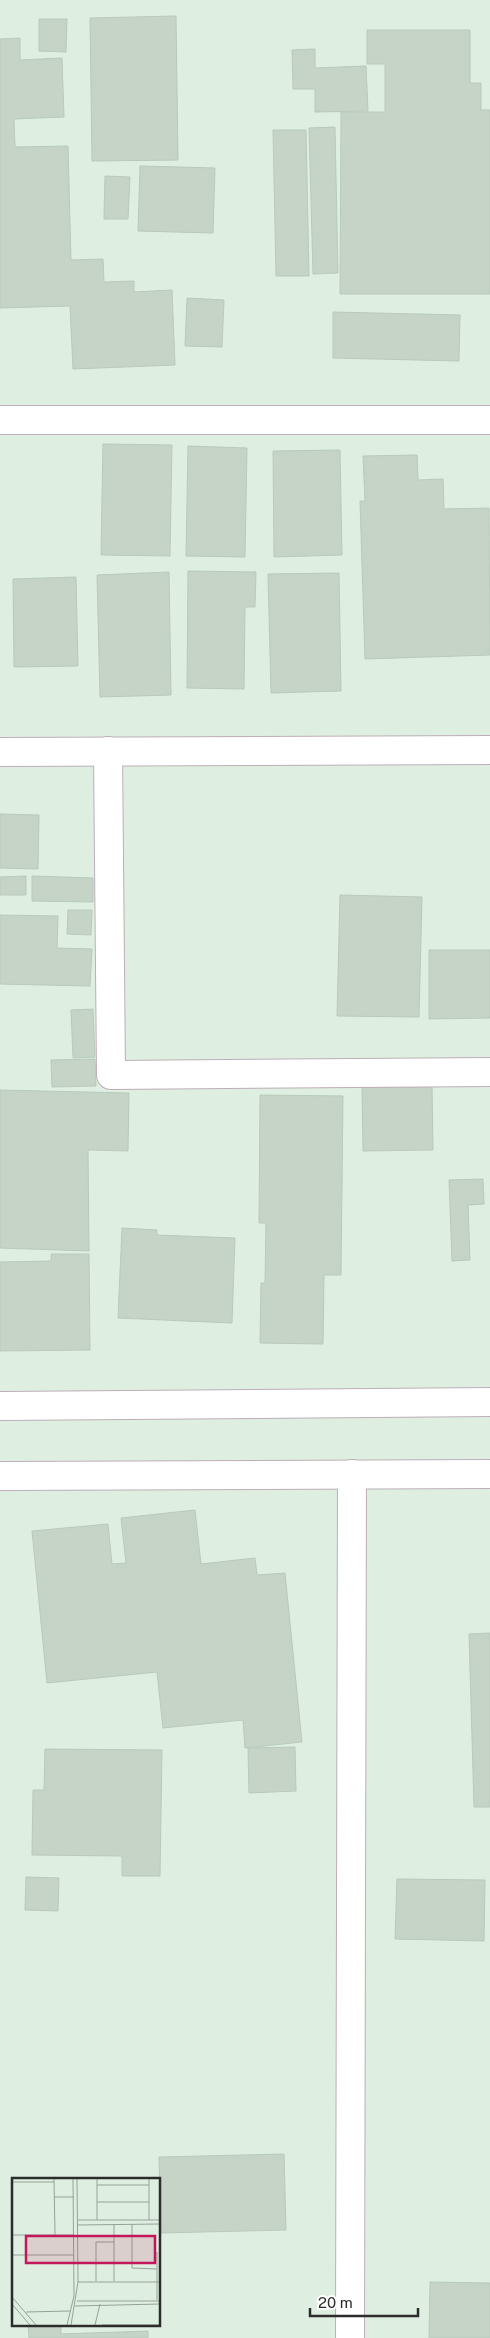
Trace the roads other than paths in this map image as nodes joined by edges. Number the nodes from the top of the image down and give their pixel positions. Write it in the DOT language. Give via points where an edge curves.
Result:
graph roads {
  1 [pos="0,420"];
  2 [pos="490,420"];
  3 [pos="490,750"];
  4 [pos="108,751"];
  5 [pos="0,752"];
  6 [pos="490,1072"];
  7 [pos="490,1402"];
  8 [pos="0,1406"];
  9 [pos="352,1474"];
  10 [pos="490,1474"];
  11 [pos="0,1476"];
  12 [pos="350,2338"];
  1 -- 2 [label="street"];
  3 -- 4 [label="street"];
  4 -- 5 [label="street"];
  4 -- 6 [label="street" via="110,1074"];
  7 -- 8 [label="street"];
  9 -- 10 [label="street"];
  9 -- 11 [label="street"];
  9 -- 12 [label="street"];
}
